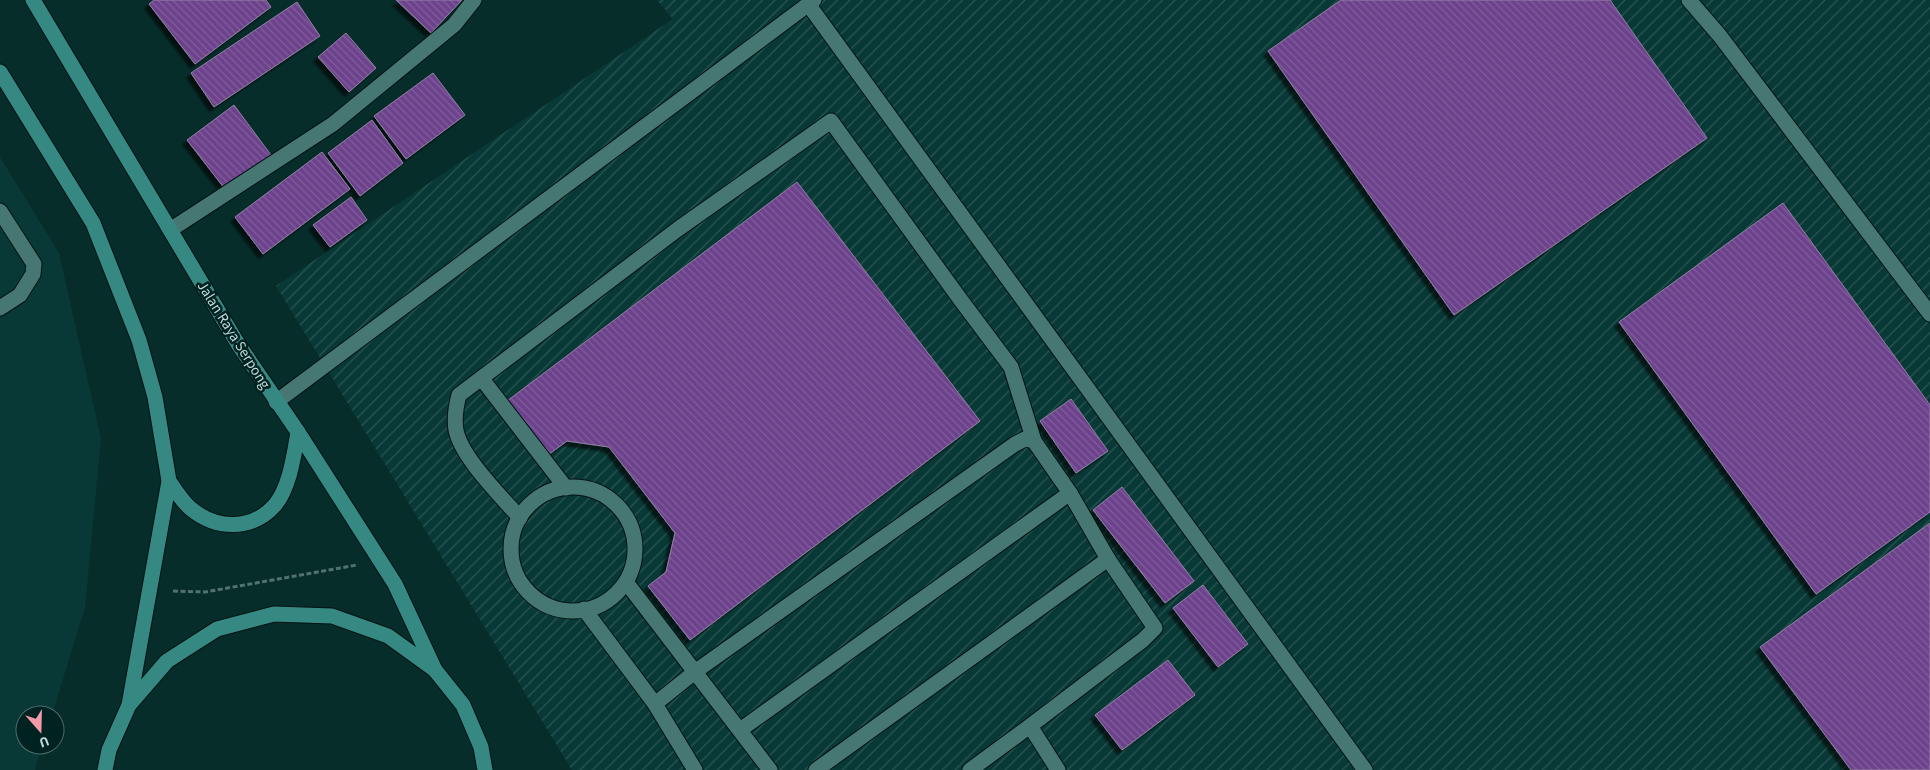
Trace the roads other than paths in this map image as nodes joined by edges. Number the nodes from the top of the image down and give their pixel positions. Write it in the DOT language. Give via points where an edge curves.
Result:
graph roads {
  1 [pos="33,0"];
  2 [pos="474,0"];
  3 [pos="1689,0"];
  4 [pos="811,2"];
  5 [pos="0,72"];
  6 [pos="0,211"];
  7 [pos="170,230"];
  8 [pos="0,308"];
  9 [pos="1930,314"];
  10 [pos="482,379"];
  11 [pos="276,402"];
  12 [pos="298,432"];
  13 [pos="1034,441"];
  14 [pos="169,482"];
  15 [pos="566,488"];
  16 [pos="1070,493"];
  17 [pos="520,518"];
  18 [pos="1108,559"];
  19 [pos="626,582"];
  20 [pos="584,610"];
  21 [pos="435,670"];
  22 [pos="696,671"];
  23 [pos="655,704"];
  24 [pos="129,706"];
  25 [pos="1030,726"];
  26 [pos="740,730"];
  27 [pos="482,747"];
  28 [pos="105,770"];
  29 [pos="486,770"];
  30 [pos="498,770"];
  31 [pos="695,770"];
  32 [pos="770,770"];
  33 [pos="816,770"];
  34 [pos="970,770"];
  35 [pos="1058,770"];
  36 [pos="1364,770"];
  1 -- 7 [label="main road, Jalan Raya Serpong"];
  2 -- 7 [label="street" via="454,25 333,124"];
  3 -- 9 [label="street" via="1720,36"];
  4 -- 11 [label="street"];
  4 -- 36 [label="street"];
  5 -- 14 [label="main road" via="93,223 139,340 154,397"];
  6 -- 8 [label="street" via="34,264 33,274 20,296"];
  7 -- 11 [label="main road, Jalan Raya Serpong"];
  10 -- 13 [label="street" via="678,229 831,121 1011,367"];
  10 -- 15 [label="street"];
  10 -- 17 [label="street" via="460,395 456,430 463,450"];
  11 -- 12 [label="main road, Jalan Raya Serpong"];
  12 -- 14 [label="main road" via="288,481 276,504 257,521 234,525 212,522 190,508"];
  12 -- 21 [label="main road, Jalan Raya Serpong" via="395,584"];
  13 -- 16 [label="street"];
  13 -- 22 [label="street" via="1025,439 1015,444"];
  14 -- 24 [label="main road"];
  15 -- 17 [label="street" via="548,492 532,503"];
  15 -- 19 [label="street" via="596,491 610,498 630,522 635,552 633,568"];
  16 -- 18 [label="street"];
  16 -- 26 [label="street"];
  17 -- 20 [label="street" via="513,534 512,551 514,569 522,584 549,606"];
  18 -- 25 [label="street" via="1155,628"];
  18 -- 33 [label="street"];
  19 -- 20 [label="street" via="615,594"];
  19 -- 22 [label="street"];
  20 -- 23 [label="street"];
  21 -- 24 [label="main road" via="388,636 342,619 274,614 217,629 167,661"];
  21 -- 27 [label="main road" via="463,706"];
  22 -- 23 [label="street"];
  22 -- 26 [label="street"];
  23 -- 31 [label="street"];
  24 -- 28 [label="main road" via="109,750"];
  25 -- 34 [label="street"];
  25 -- 35 [label="street"];
  26 -- 32 [label="street"];
  27 -- 29 [label="main road"];
  27 -- 30 [label="main road"];
}
